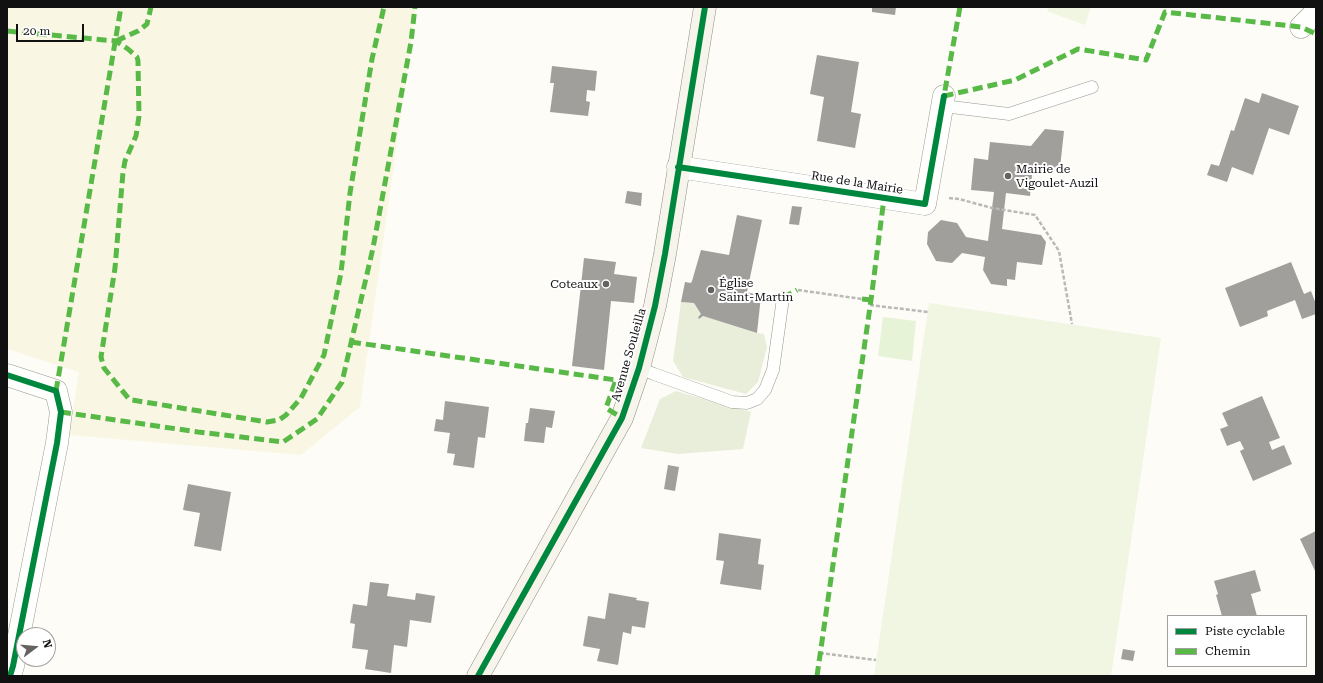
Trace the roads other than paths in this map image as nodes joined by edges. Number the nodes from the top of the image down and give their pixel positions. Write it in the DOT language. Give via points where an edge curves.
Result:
graph roads {
  1 [pos="705,7"];
  2 [pos="1092,87"];
  3 [pos="944,101"];
  4 [pos="678,167"];
  5 [pos="783,298"];
  6 [pos="639,368"];
  7 [pos="7,375"];
  8 [pos="10,676"];
  9 [pos="478,676"];
  1 -- 4 [label="street, Avenue Souleilla"];
  2 -- 3 [label="lane" via="1009,114"];
  3 -- 4 [label="street, Rue de la Mairie" via="925,204"];
  4 -- 6 [label="street, Avenue Souleilla" via="655,306"];
  5 -- 6 [label="lane" via="773,370 765,390 757,399 747,403 732,402"];
  6 -- 9 [label="street, Avenue Souleilla" via="622,418"];
  7 -- 8 [label="street" via="56,391 61,412"];
}
